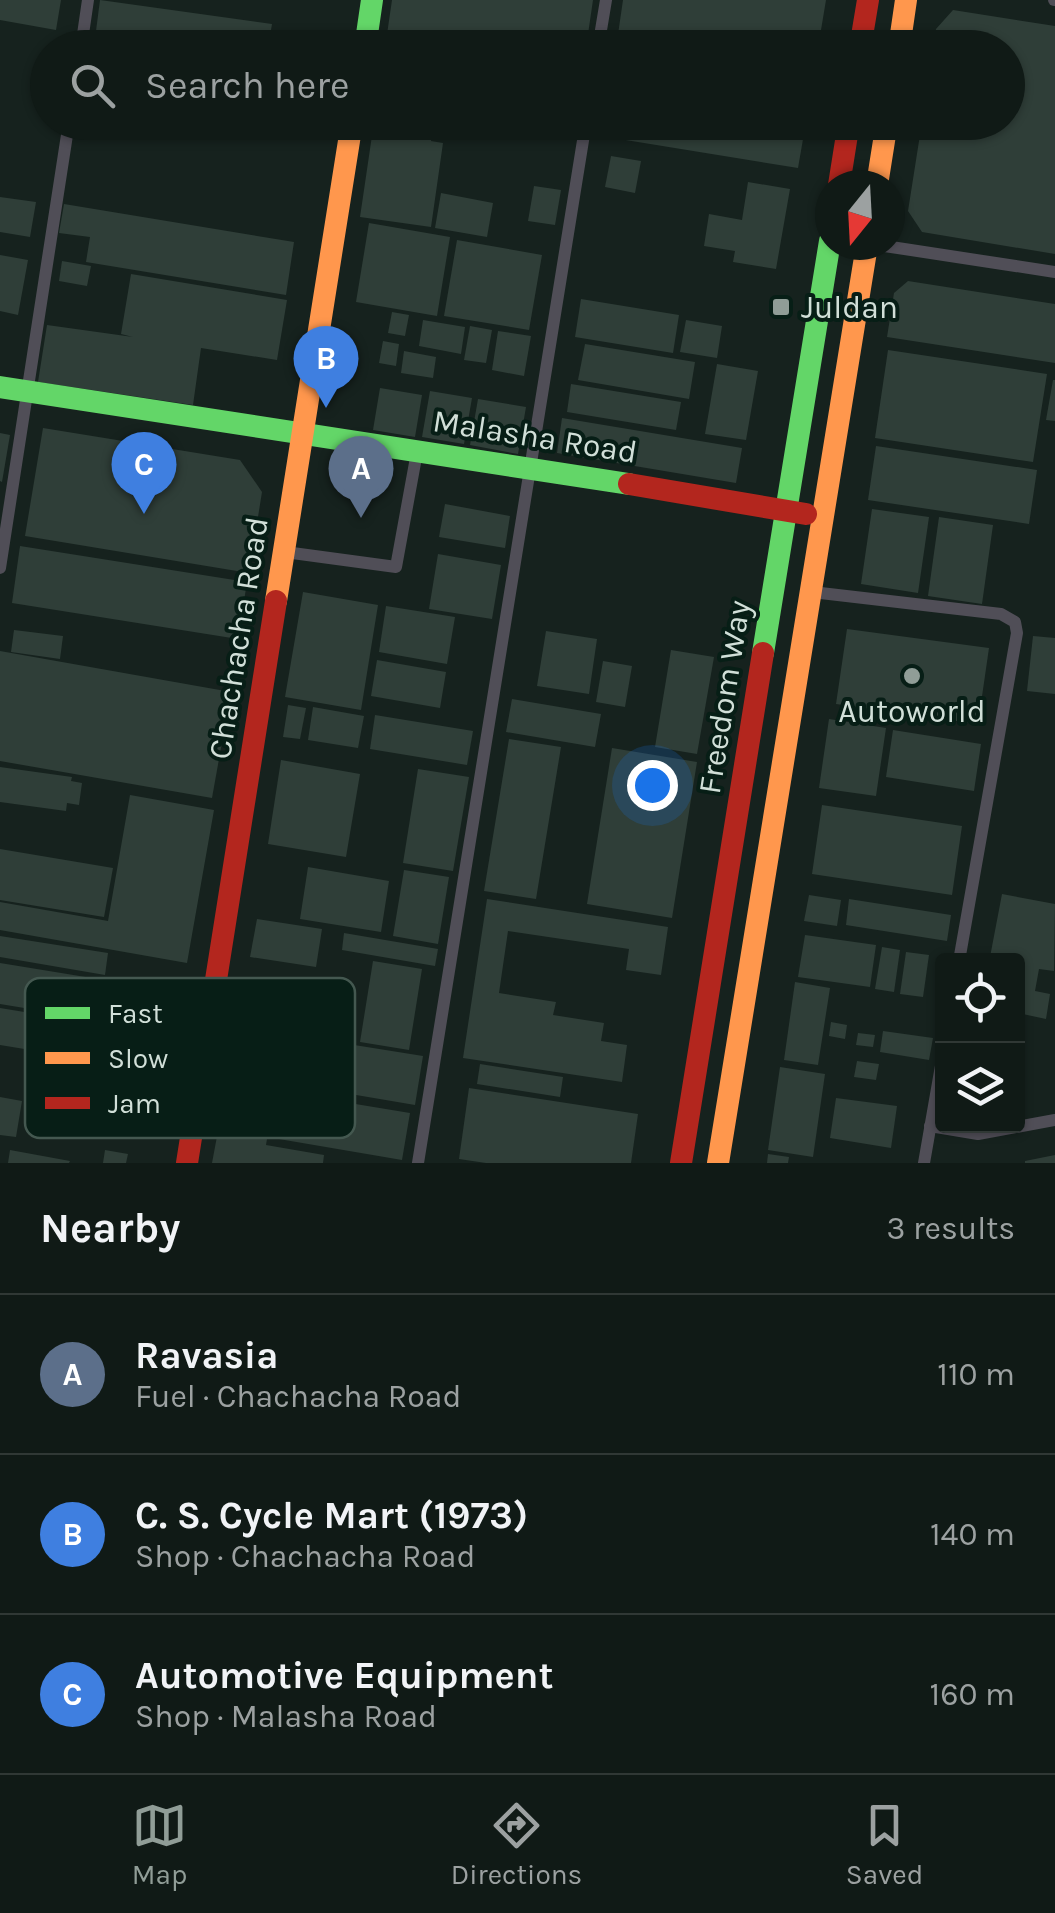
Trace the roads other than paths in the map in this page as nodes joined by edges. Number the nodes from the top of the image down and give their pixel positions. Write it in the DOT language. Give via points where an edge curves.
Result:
graph roads {
  1 [pos="88,0"];
  2 [pos="372,0"];
  3 [pos="606,0"];
  4 [pos="868,0"];
  5 [pos="906,0"];
  6 [pos="84,30"];
  7 [pos="367,30"];
  8 [pos="601,30"];
  9 [pos="863,30"];
  10 [pos="902,30"];
  11 [pos="67,140"];
  12 [pos="349,140"];
  13 [pos="583,140"];
  14 [pos="846,140"];
  15 [pos="884,140"];
  16 [pos="841,170"];
  17 [pos="879,170"];
  18 [pos="905,249"];
  19 [pos="827,260"];
  20 [pos="865,260"];
  21 [pos="1055,272"];
  22 [pos="0,388"];
  23 [pos="28,390"];
  24 [pos="304,432"];
  25 [pos="417,449"];
  26 [pos="530,466"];
  27 [pos="788,511"];
  28 [pos="822,517"];
  29 [pos="284,552"];
  30 [pos="0,568"];
  31 [pos="812,592"];
  32 [pos="960,953"];
  33 [pos="216,978"];
  34 [pos="935,1098"];
  35 [pos="1055,1120"];
  36 [pos="930,1126"];
  37 [pos="191,1138"];
  38 [pos="187,1163"];
  39 [pos="418,1163"];
  40 [pos="681,1163"];
  41 [pos="718,1163"];
  42 [pos="924,1163"];
  1 -- 6 [label="lane"];
  2 -- 7 [label="main road"];
  3 -- 8 [label="lane"];
  4 -- 9 [label="main road"];
  5 -- 10 [label="main road"];
  11 -- 23 [label="lane"];
  12 -- 24 [label="main road, Chachacha Road"];
  13 -- 26 [label="lane"];
  14 -- 16 [label="main road"];
  15 -- 17 [label="main road"];
  18 -- 21 [label="lane"];
  19 -- 27 [label="main road, Freedom Way"];
  20 -- 28 [label="main road"];
  22 -- 23 [label="main road, Malasha Road"];
  23 -- 24 [label="main road, Malasha Road"];
  23 -- 30 [label="lane"];
  24 -- 25 [label="main road, Malasha Road"];
  24 -- 29 [label="main road, Chachacha Road"];
  25 -- 26 [label="main road, Malasha Road"];
  25 -- 29 [label="lane" via="396,568"];
  26 -- 27 [label="main road, Malasha Road"];
  26 -- 39 [label="lane"];
  27 -- 28 [label="main road, Malasha Road"];
  27 -- 40 [label="main road, Freedom Way"];
  28 -- 31 [label="main road"];
  29 -- 33 [label="main road, Chachacha Road"];
  31 -- 32 [label="lane" via="1002,614 1015,622"];
  31 -- 41 [label="main road"];
  34 -- 36 [label="lane"];
  35 -- 36 [label="lane" via="978,1134"];
  36 -- 42 [label="lane"];
  37 -- 38 [label="main road, Chachacha Road"];
}
